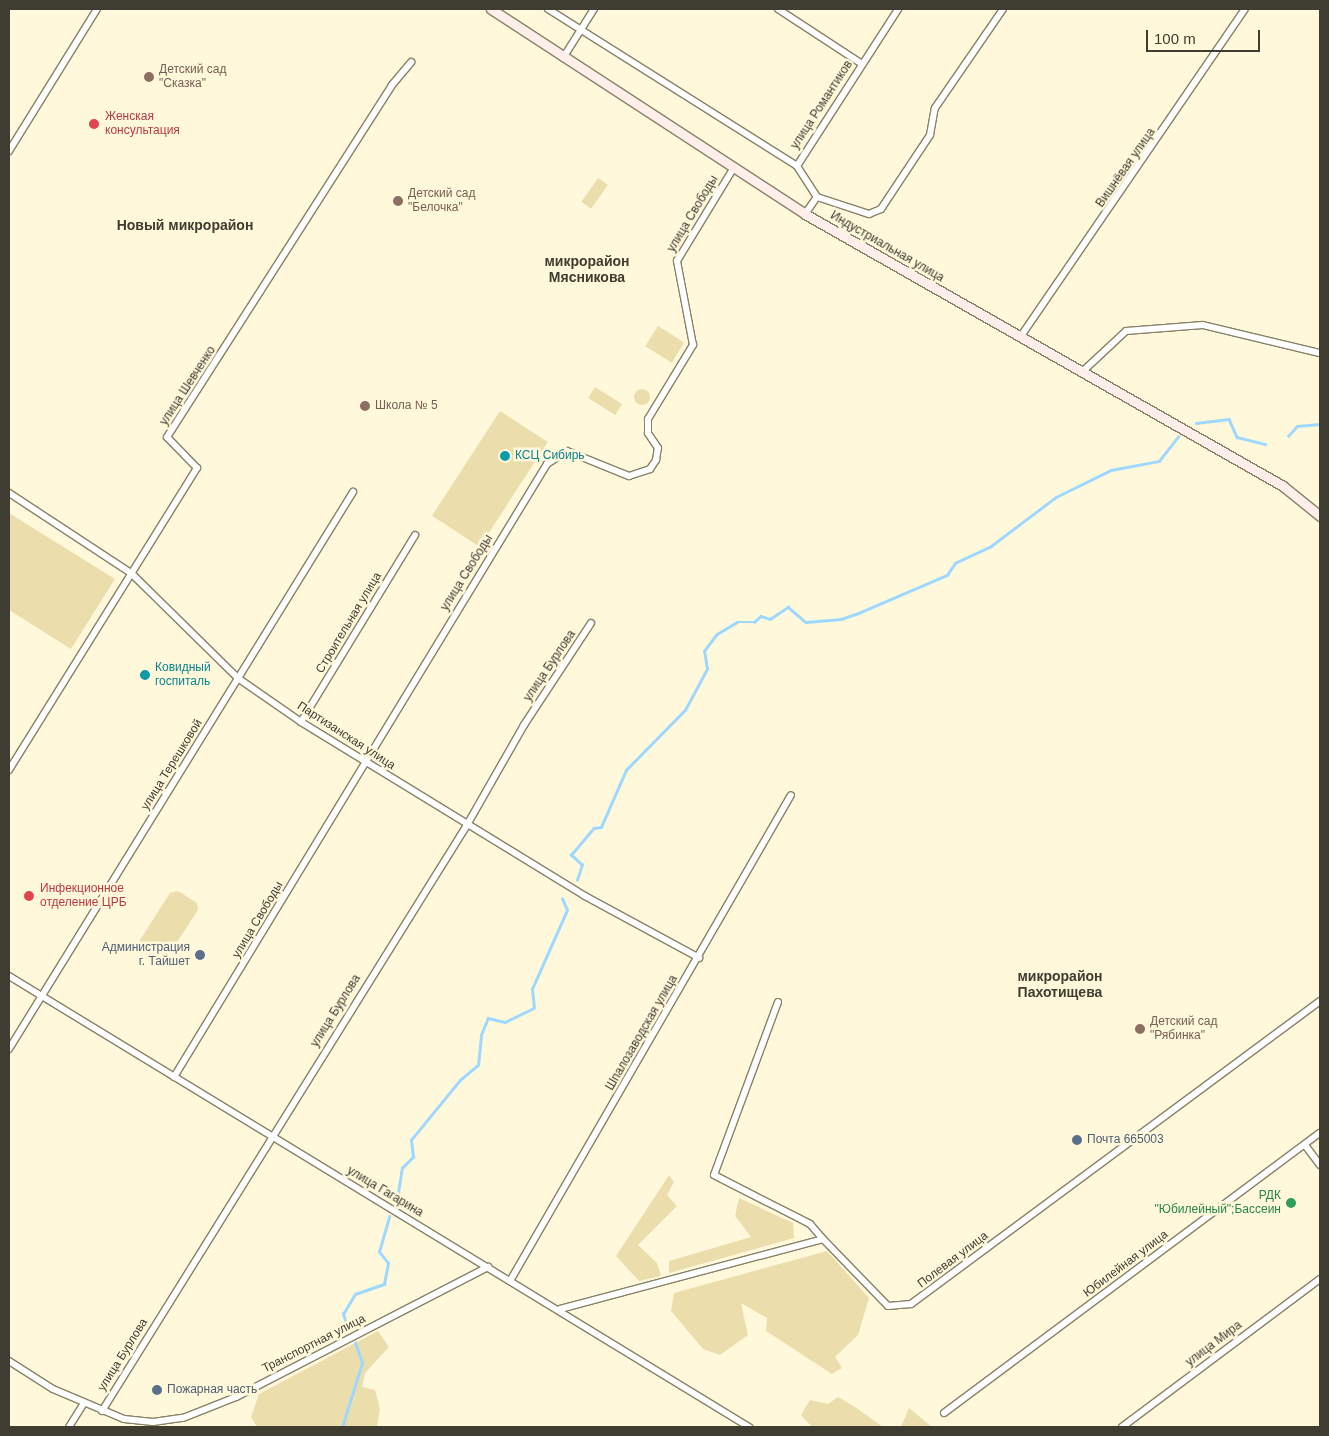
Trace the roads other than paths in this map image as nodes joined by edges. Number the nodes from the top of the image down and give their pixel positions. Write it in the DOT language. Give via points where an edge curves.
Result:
graph roads {
  1 [pos="97,9"];
  2 [pos="491,9"];
  3 [pos="548,9"];
  4 [pos="594,9"];
  5 [pos="778,9"];
  6 [pos="898,9"];
  7 [pos="1003,9"];
  8 [pos="1245,9"];
  9 [pos="581,29"];
  10 [pos="563,58"];
  11 [pos="411,62"];
  12 [pos="862,64"];
  13 [pos="9,152"];
  14 [pos="797,166"];
  15 [pos="733,169"];
  16 [pos="817,197"];
  17 [pos="805,214"];
  18 [pos="1022,336"];
  19 [pos="1320,352"];
  20 [pos="1082,372"];
  21 [pos="354,492"];
  22 [pos="9,493"];
  23 [pos="1320,516"];
  24 [pos="415,535"];
  25 [pos="131,573"];
  26 [pos="591,624"];
  27 [pos="239,679"];
  28 [pos="302,722"];
  29 [pos="364,761"];
  30 [pos="9,768"];
  31 [pos="791,796"];
  32 [pos="467,825"];
  33 [pos="700,958"];
  34 [pos="9,976"];
  35 [pos="42,998"];
  36 [pos="1320,1000"];
  37 [pos="778,1002"];
  38 [pos="9,1050"];
  39 [pos="174,1078"];
  40 [pos="1320,1133"];
  41 [pos="271,1136"];
  42 [pos="1305,1144"];
  43 [pos="1320,1165"];
  44 [pos="823,1239"];
  45 [pos="488,1267"];
  46 [pos="1320,1279"];
  47 [pos="510,1281"];
  48 [pos="560,1310"];
  49 [pos="9,1362"];
  50 [pos="84,1403"];
  51 [pos="102,1411"];
  52 [pos="944,1413"];
  53 [pos="69,1427"];
  54 [pos="749,1427"];
  55 [pos="1122,1427"];
  1 -- 13 [label="street"];
  2 -- 10 [label="street, Индустриальная улица"];
  3 -- 9 [label="street"];
  4 -- 9 [label="street"];
  5 -- 12 [label="street"];
  6 -- 12 [label="street, улица Романтиков"];
  7 -- 16 [label="street" via="935,108 930,136 881,209 869,214"];
  8 -- 18 [label="street, Вишнёвая улица"];
  9 -- 10 [label="street"];
  9 -- 14 [label="street"];
  10 -- 15 [label="street, Индустриальная улица"];
  11 -- 25 [label="street, улица Шевченко" via="392,85 167,438 196,468"];
  12 -- 14 [label="street, улица Романтиков"];
  14 -- 16 [label="street, улица Романтиков"];
  15 -- 17 [label="street, Индустриальная улица"];
  15 -- 29 [label="street, улица Свободы" via="677,261 693,345 648,419 648,433 658,448 650,470 629,476 567,451 547,464"];
  16 -- 17 [label="street"];
  17 -- 18 [label="street, Индустриальная улица"];
  18 -- 20 [label="street, Индустриальная улица"];
  19 -- 20 [label="street" via="1203,325 1126,331"];
  20 -- 23 [label="street, Индустриальная улица" via="1283,486"];
  21 -- 27 [label="street, улица Терешковой"];
  22 -- 25 [label="street, Партизанская улица"];
  24 -- 28 [label="street, Строительная улица"];
  25 -- 27 [label="street, Партизанская улица"];
  25 -- 30 [label="street, улица Шевченко"];
  26 -- 32 [label="street, улица Бурлова" via="524,725"];
  27 -- 28 [label="street, Партизанская улица"];
  27 -- 35 [label="street, улица Терешковой"];
  28 -- 29 [label="street, Партизанская улица"];
  29 -- 32 [label="street, Партизанская улица"];
  29 -- 39 [label="street, улица Свободы"];
  31 -- 33 [label="street, Шпалозаводская улица"];
  32 -- 33 [label="street, Партизанская улица"];
  32 -- 41 [label="street, улица Бурлова"];
  33 -- 47 [label="street, Шпалозаводская улица"];
  34 -- 35 [label="street, улица Гагарина"];
  35 -- 38 [label="street, улица Терешковой"];
  35 -- 39 [label="street, улица Гагарина"];
  36 -- 44 [label="street, Полевая улица" via="911,1304 888,1306"];
  37 -- 44 [label="street" via="714,1175 810,1224"];
  39 -- 41 [label="street, улица Гагарина"];
  40 -- 42 [label="street, Юбилейная улица"];
  41 -- 45 [label="street, улица Гагарина"];
  41 -- 51 [label="street, улица Бурлова"];
  42 -- 43 [label="street"];
  42 -- 52 [label="street, Юбилейная улица"];
  44 -- 48 [label="street"];
  45 -- 47 [label="street, улица Гагарина"];
  45 -- 51 [label="street, Транспортная улица" via="236,1397 183,1418 152,1422"];
  46 -- 55 [label="street, улица Мира"];
  47 -- 48 [label="street, улица Гагарина"];
  48 -- 54 [label="street, улица Гагарина"];
  49 -- 50 [label="street, Транспортная улица"];
  50 -- 51 [label="street, Транспортная улица"];
  50 -- 53 [label="street"];
}
